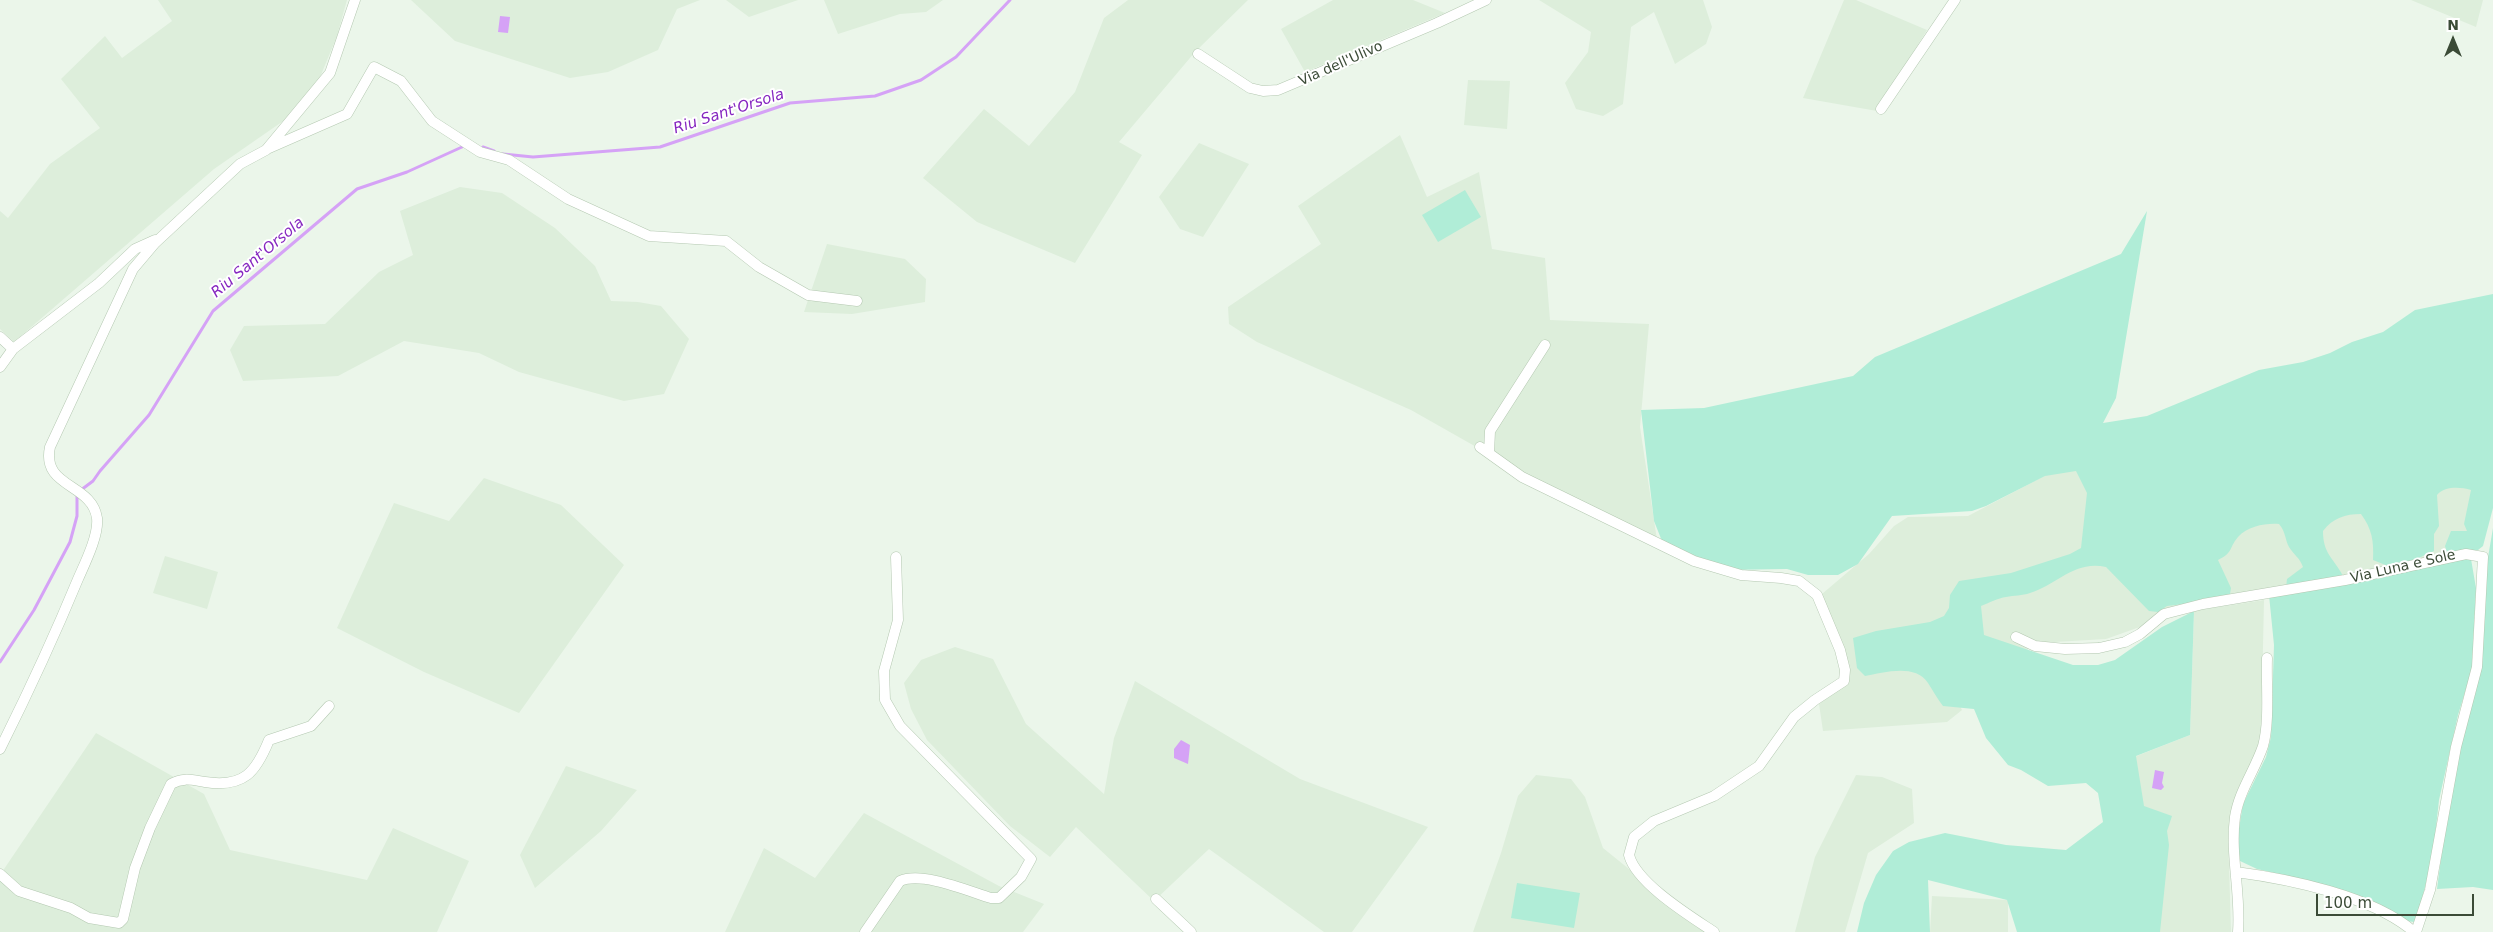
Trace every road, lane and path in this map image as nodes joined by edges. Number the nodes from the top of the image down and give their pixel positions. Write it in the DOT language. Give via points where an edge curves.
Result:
graph roads {
  1 [pos="356,0"];
  2 [pos="1486,0"];
  3 [pos="1955,0"];
  4 [pos="1198,54"];
  5 [pos="1882,109"];
  6 [pos="266,150"];
  7 [pos="161,238"];
  8 [pos="857,301"];
  9 [pos="0,337"];
  10 [pos="1545,346"];
  11 [pos="13,349"];
  12 [pos="0,367"];
  13 [pos="896,556"];
  14 [pos="2016,637"];
  15 [pos="2267,658"];
  16 [pos="329,706"];
  17 [pos="0,749"];
  18 [pos="2236,872"];
  19 [pos="0,874"];
  20 [pos="1156,899"];
  21 [pos="865,932"];
  22 [pos="1191,932"];
  23 [pos="1714,932"];
  24 [pos="2238,932"];
  25 [pos="2415,932"];
  1 -- 6 [label="street" via="330,73"];
  2 -- 4 [label="street, Via dell'Ulivo" via="1278,90 1250,88"];
  3 -- 5 [label="street"];
  6 -- 7 [label="street" via="240,164"];
  6 -- 8 [label="street" via="347,114 374,67 401,81 432,121 480,152 509,160 568,199 649,236 726,242 759,267 808,295"];
  7 -- 11 [label="street" via="135,249 99,283"];
  7 -- 17 [label="street" via="133,269 50,447 48,463 57,476 87,498 94,507 98,522 91,548 42,666"];
  9 -- 11 [label="street"];
  10 -- 23 [label="street" via="1490,431 1485,450 1522,477 1694,561 1741,575 1799,582 1817,595 1840,650 1844,681 1794,717 1759,766 1714,796 1654,821 1634,837 1630,861 1678,908"];
  11 -- 12 [label="street"];
  13 -- 21 [label="street" via="898,620 884,671 885,700 889,710 900,726 1032,859 1021,877 999,898 916,878 900,881"];
  14 -- 25 [label="street, Via Luna e Sole" via="2035,646 2099,648 2125,642 2164,614 2203,604 2345,580 2466,554 2483,557 2477,668 2456,747 2430,890"];
  15 -- 18 [label="street" via="2266,733 2244,784 2236,814 2232,842"];
  16 -- 19 [label="street" via="311,726 269,740 251,774 216,784 185,779 172,784 147,836 135,868 123,919 119,923 89,918 71,908 19,892"];
  18 -- 24 [label="street"];
  18 -- 25 [label="street, Via Luna e Sole" via="2282,878 2334,893 2393,917"];
  20 -- 22 [label="street"];
}
